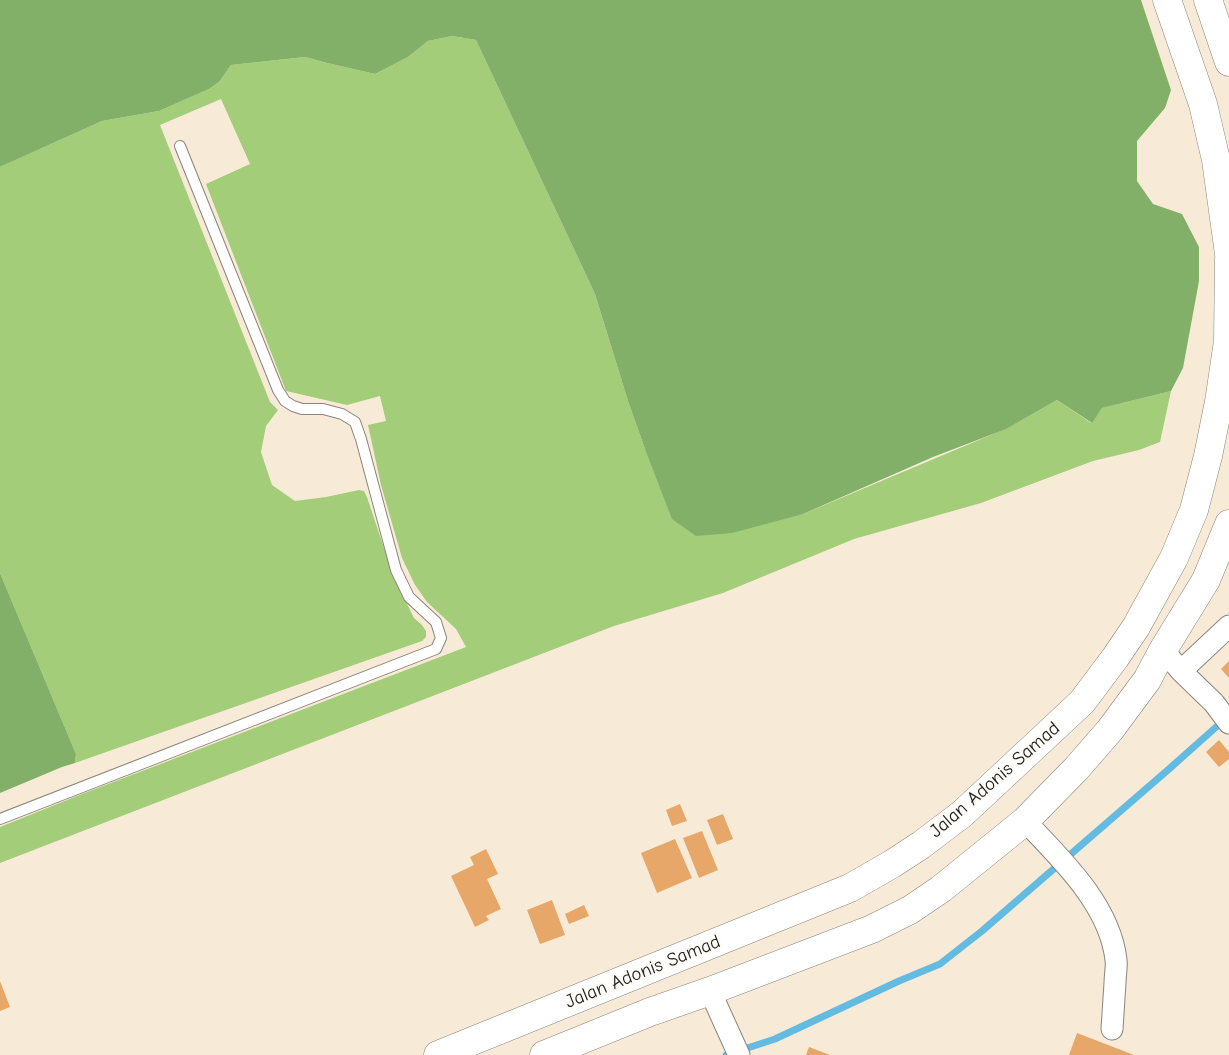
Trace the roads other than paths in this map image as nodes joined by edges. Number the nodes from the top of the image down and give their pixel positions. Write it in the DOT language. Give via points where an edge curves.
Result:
graph roads {
  1 [pos="1167,0"];
  2 [pos="1208,0"];
  3 [pos="1229,62"];
  4 [pos="180,146"];
  5 [pos="1229,254"];
  6 [pos="1229,258"];
  7 [pos="1229,524"];
  8 [pos="1229,626"];
  9 [pos="1163,650"];
  10 [pos="1181,671"];
  11 [pos="1229,723"];
  12 [pos="0,819"];
  13 [pos="1025,821"];
  14 [pos="634,975"];
  15 [pos="710,992"];
  16 [pos="650,1012"];
  17 [pos="1112,1029"];
  18 [pos="736,1047"];
  19 [pos="438,1055"];
  20 [pos="544,1055"];
  1 -- 5 [label="highway" via="1203,104 1216,160"];
  2 -- 3 [label="highway"];
  4 -- 12 [label="lane" via="278,390 292,406 323,409 342,414 355,422 396,570 409,597 436,622 441,638 436,649"];
  6 -- 14 [label="highway, Jalan Adonis Samad" via="1228,341 1219,402 1194,510 1174,558 1136,627 1082,702 962,814 892,864 850,888"];
  7 -- 9 [label="highway" via="1206,580"];
  8 -- 10 [label="street"];
  9 -- 10 [label="street"];
  9 -- 13 [label="highway" via="1147,680 1110,730"];
  10 -- 11 [label="street" via="1214,703"];
  13 -- 15 [label="highway" via="941,890 910,910 872,929"];
  13 -- 17 [label="street" via="1084,888 1107,926 1116,962"];
  14 -- 16 [label="highway"];
  14 -- 19 [label="highway, Jalan Adonis Samad"];
  15 -- 16 [label="highway"];
  15 -- 18 [label="street"];
  16 -- 20 [label="highway"];
}
